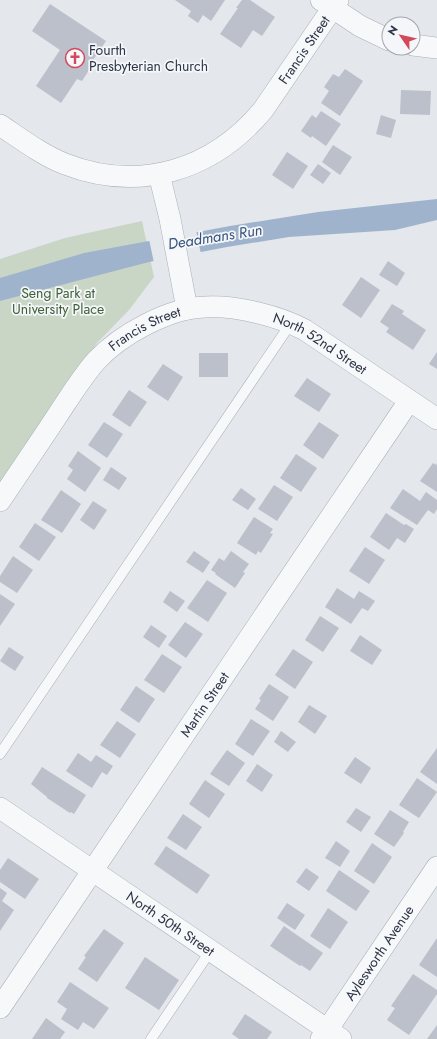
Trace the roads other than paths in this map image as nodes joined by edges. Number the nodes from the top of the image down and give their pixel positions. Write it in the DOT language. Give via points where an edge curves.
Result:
graph roads {
  1 [pos="330,3"];
  2 [pos="381,36"];
  3 [pos="421,46"];
  4 [pos="437,48"];
  5 [pos="0,125"];
  6 [pos="159,174"];
  7 [pos="187,309"];
  8 [pos="291,323"];
  9 [pos="409,401"];
  10 [pos="437,419"];
  11 [pos="0,501"];
  12 [pos="0,754"];
  13 [pos="0,808"];
  14 [pos="437,867"];
  15 [pos="93,870"];
  16 [pos="211,950"];
  17 [pos="0,1008"];
  18 [pos="329,1036"];
  19 [pos="151,1039"];
  1 -- 2 [label="street" via="360,26"];
  1 -- 6 [label="street, Francis Street" via="264,110 253,122 215,153 192,164"];
  3 -- 4 [label="street"];
  5 -- 6 [label="street" via="44,154 79,169 120,177"];
  6 -- 7 [label="street, Francis Street"];
  7 -- 8 [label="street, North 52nd Street" via="205,306 238,309"];
  7 -- 11 [label="street, Francis Street" via="140,328 96,361"];
  8 -- 9 [label="street, North 52nd Street"];
  8 -- 12 [label="lane"];
  9 -- 10 [label="street, North 52nd Street"];
  9 -- 15 [label="street, Martin Street"];
  13 -- 15 [label="street, North 50th Street"];
  14 -- 18 [label="street, Aylesworth Avenue"];
  15 -- 16 [label="street, North 50th Street"];
  15 -- 17 [label="street, Martin Street"];
  16 -- 18 [label="street, North 50th Street"];
  16 -- 19 [label="lane"];
}
